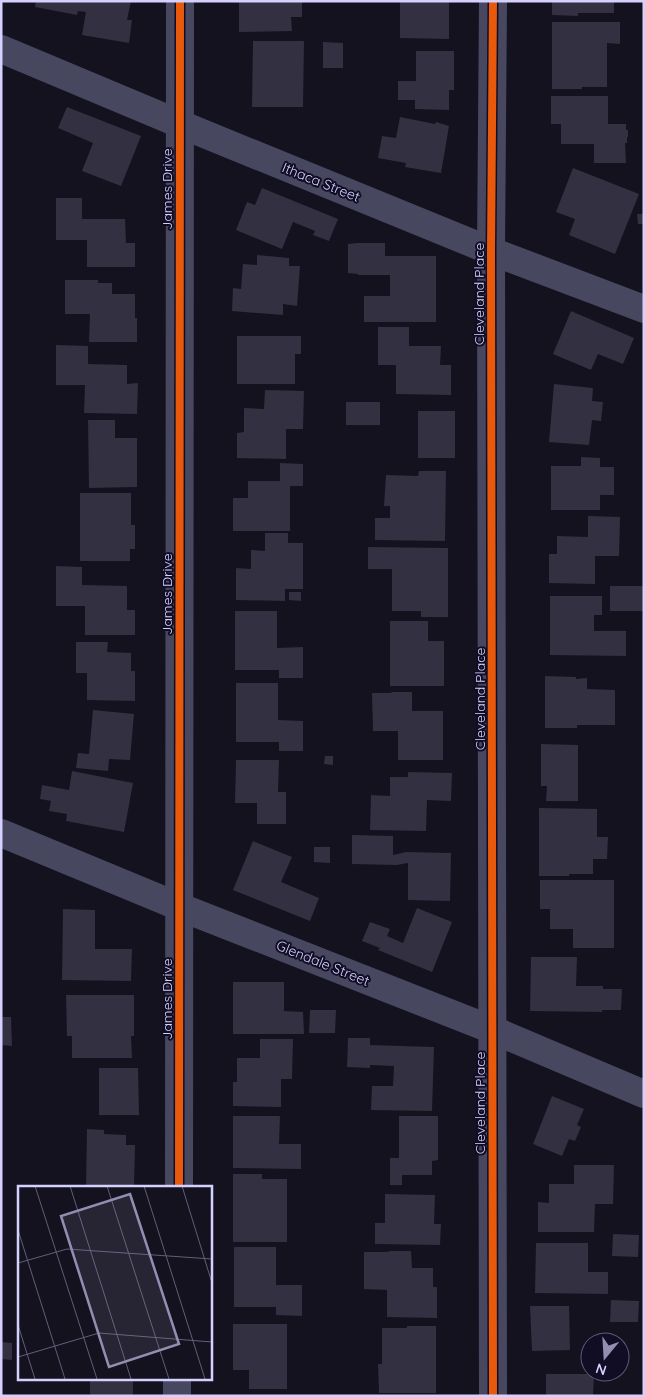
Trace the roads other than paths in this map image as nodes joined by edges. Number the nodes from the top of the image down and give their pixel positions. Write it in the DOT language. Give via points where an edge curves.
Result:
graph roads {
  1 [pos="180,1"];
  2 [pos="493,1"];
  3 [pos="1,49"];
  4 [pos="180,124"];
  5 [pos="491,251"];
  6 [pos="644,309"];
  7 [pos="1,833"];
  8 [pos="180,907"];
  9 [pos="493,1030"];
  10 [pos="644,1094"];
  11 [pos="179,1186"];
  12 [pos="177,1380"];
  13 [pos="177,1396"];
  14 [pos="493,1396"];
  1 -- 4 [label="street, James Drive"];
  2 -- 5 [label="street, Cleveland Place"];
  3 -- 4 [label="street, Ithaca Street"];
  4 -- 5 [label="street, Ithaca Street"];
  4 -- 8 [label="street, James Drive"];
  5 -- 6 [label="street, Ithaca Street"];
  5 -- 9 [label="street, Cleveland Place"];
  7 -- 8 [label="street, Glendale Street"];
  8 -- 9 [label="street, Glendale Street"];
  8 -- 11 [label="street, James Drive"];
  9 -- 10 [label="street, Glendale Street"];
  9 -- 14 [label="street, Cleveland Place"];
  12 -- 13 [label="street"];
}
